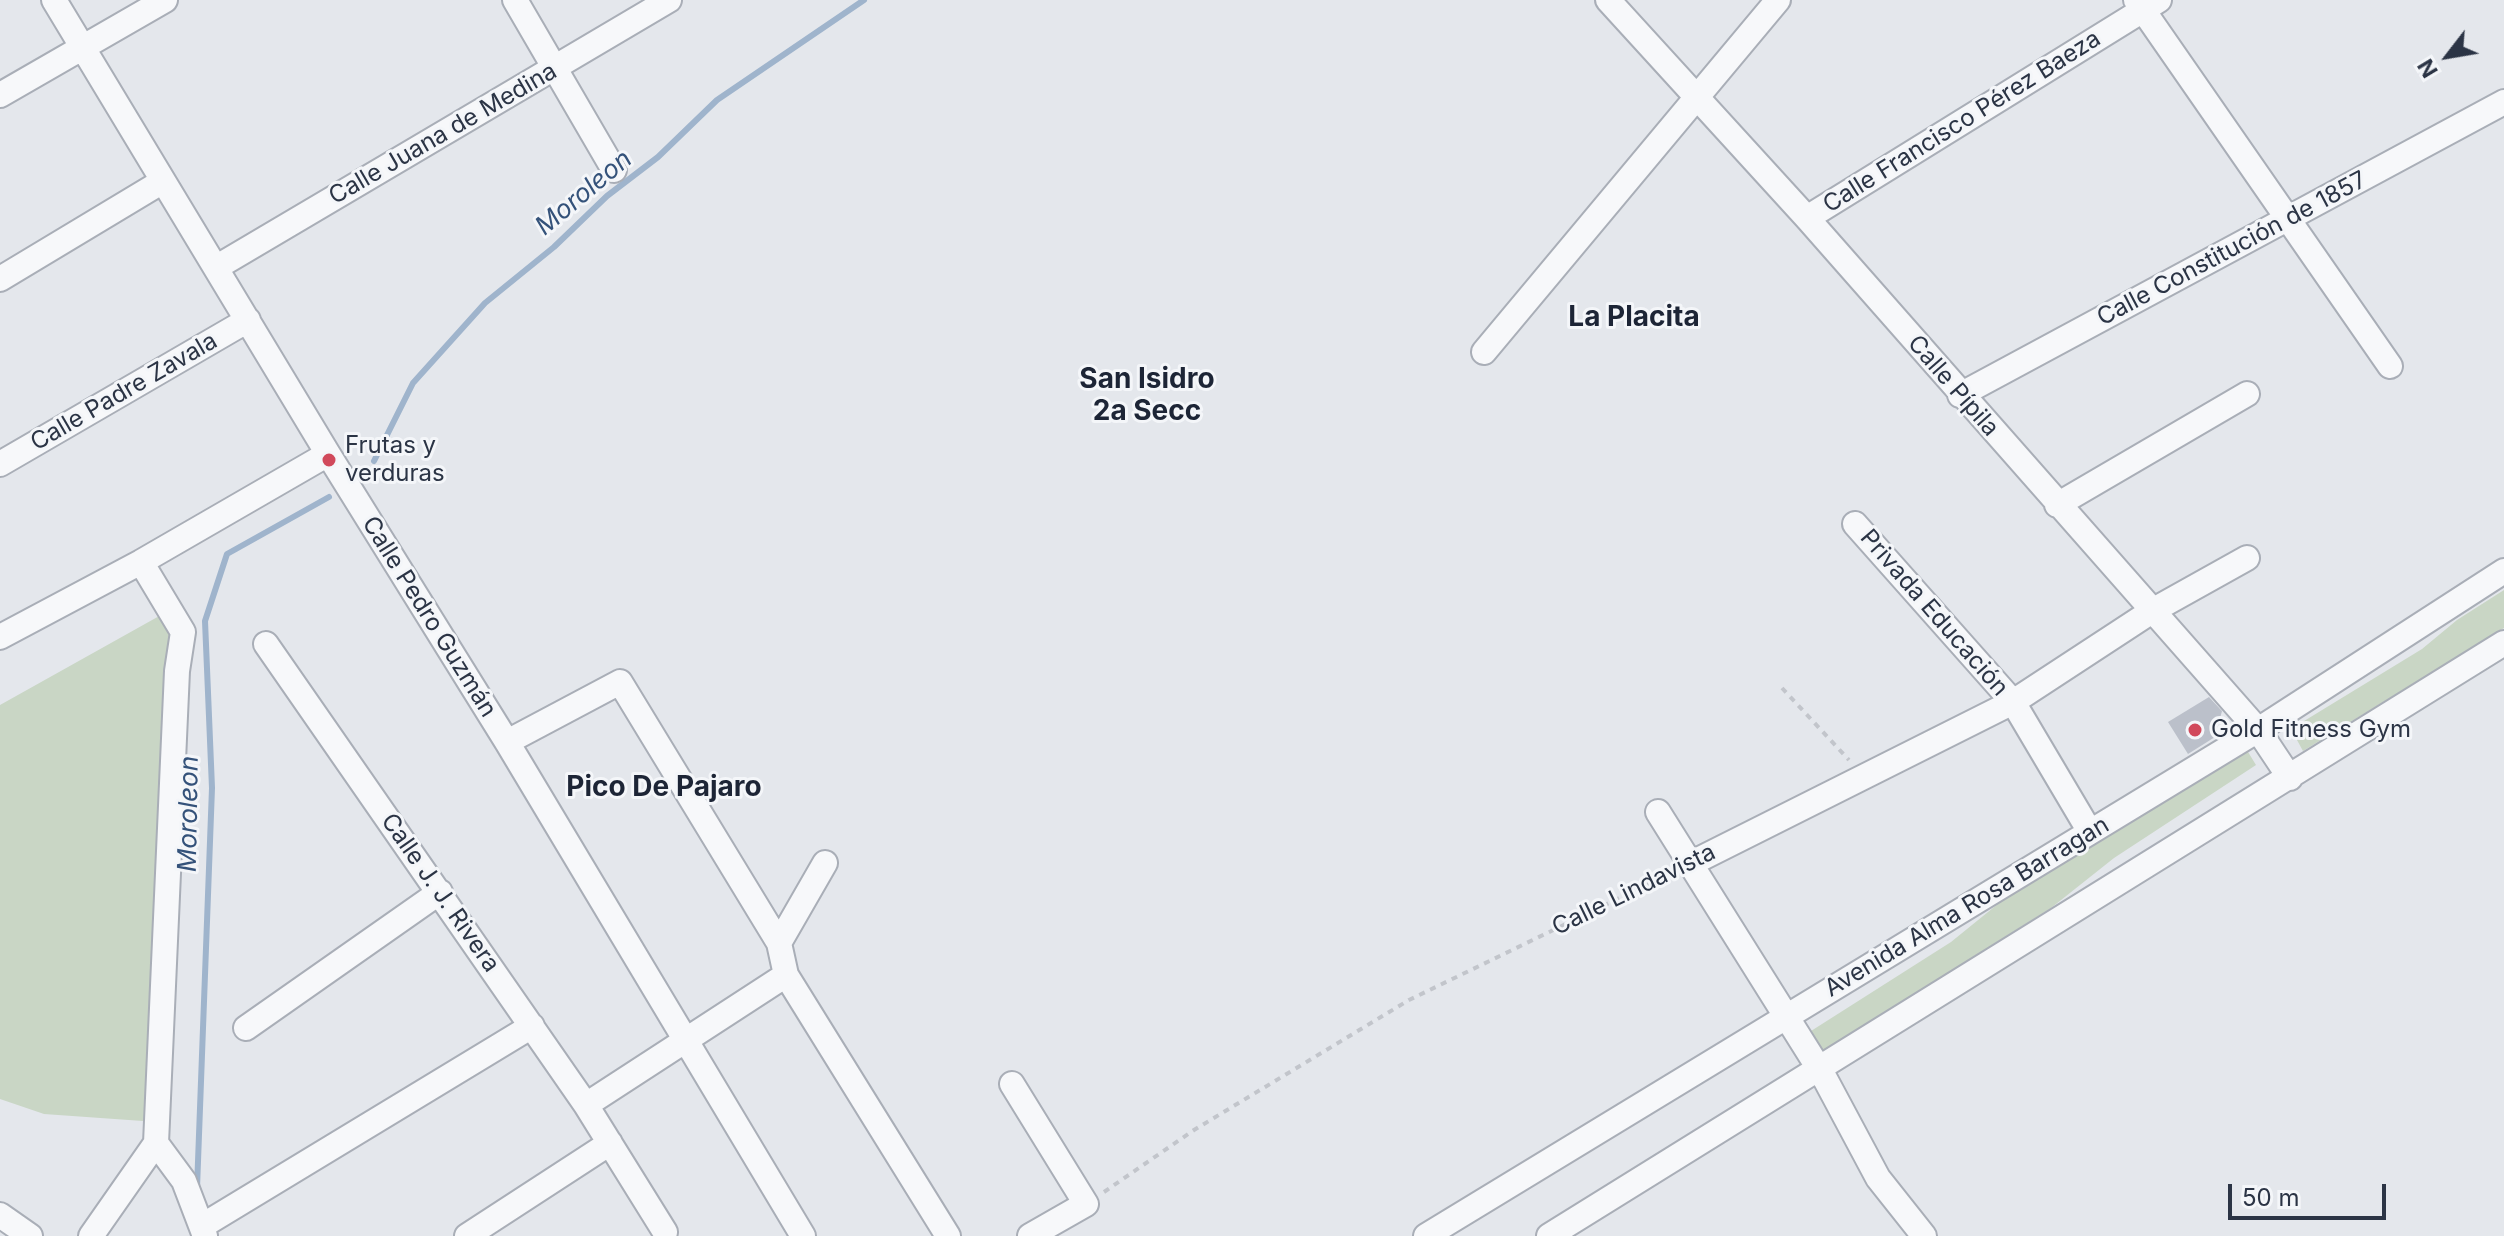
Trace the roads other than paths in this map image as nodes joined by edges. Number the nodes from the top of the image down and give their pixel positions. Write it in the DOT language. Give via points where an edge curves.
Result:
graph roads {
  1 [pos="54,0"];
  2 [pos="165,0"];
  3 [pos="515,0"];
  4 [pos="669,0"];
  5 [pos="1608,0"];
  6 [pos="1778,0"];
  7 [pos="2146,3"];
  8 [pos="82,48"];
  9 [pos="554,68"];
  10 [pos="0,95"];
  11 [pos="1696,96"];
  12 [pos="2504,102"];
  13 [pos="614,170"];
  14 [pos="163,181"];
  15 [pos="1807,218"];
  16 [pos="2289,218"];
  17 [pos="217,267"];
  18 [pos="0,279"];
  19 [pos="248,320"];
  20 [pos="1484,352"];
  21 [pos="2390,366"];
  22 [pos="2247,394"];
  23 [pos="1960,395"];
  24 [pos="328,454"];
  25 [pos="0,464"];
  26 [pos="2057,505"];
  27 [pos="1855,524"];
  28 [pos="2247,558"];
  29 [pos="141,562"];
  30 [pos="2504,571"];
  31 [pos="2152,611"];
  32 [pos="0,637"];
  33 [pos="2504,643"];
  34 [pos="266,644"];
  35 [pos="2013,702"];
  36 [pos="2258,730"];
  37 [pos="507,742"];
  38 [pos="2290,778"];
  39 [pos="1658,812"];
  40 [pos="2090,832"];
  41 [pos="825,863"];
  42 [pos="1690,864"];
  43 [pos="440,892"];
  44 [pos="779,943"];
  45 [pos="786,975"];
  46 [pos="1787,1016"];
  47 [pos="532,1026"];
  48 [pos="246,1028"];
  49 [pos="688,1042"];
  50 [pos="1819,1069"];
  51 [pos="1012,1084"];
  52 [pos="586,1105"];
  53 [pos="156,1143"];
  54 [pos="610,1143"];
  55 [pos="0,1215"];
  56 [pos="203,1231"];
  57 [pos="665,1232"];
  58 [pos="30,1236"];
  59 [pos="91,1236"];
  60 [pos="467,1236"];
  61 [pos="803,1236"];
  62 [pos="948,1236"];
  63 [pos="1030,1236"];
  64 [pos="1426,1236"];
  65 [pos="1549,1236"];
  66 [pos="1924,1236"];
  1 -- 8 [label="street, Calle Pedro Guzmán"];
  2 -- 8 [label="street"];
  3 -- 9 [label="street"];
  4 -- 9 [label="street, Calle Juana de Medina"];
  5 -- 11 [label="street, Calle Pípila"];
  6 -- 11 [label="street"];
  7 -- 15 [label="street, Calle Francisco Pérez Baeza"];
  7 -- 16 [label="street"];
  8 -- 10 [label="street"];
  8 -- 14 [label="street, Calle Pedro Guzmán"];
  9 -- 13 [label="street"];
  9 -- 17 [label="street, Calle Juana de Medina"];
  11 -- 15 [label="street, Calle Pípila"];
  11 -- 20 [label="street"];
  12 -- 16 [label="street, Calle Constitución de 1857"];
  14 -- 17 [label="street, Calle Pedro Guzmán"];
  14 -- 18 [label="street"];
  15 -- 23 [label="street, Calle Pípila"];
  16 -- 21 [label="street"];
  16 -- 23 [label="street, Calle Constitución de 1857"];
  17 -- 19 [label="street, Calle Pedro Guzmán"];
  19 -- 24 [label="street, Calle Pedro Guzmán"];
  19 -- 25 [label="street, Calle Padre Zavala"];
  22 -- 26 [label="street"];
  23 -- 26 [label="street, Calle Pípila"];
  24 -- 29 [label="street"];
  24 -- 37 [label="street, Calle Pedro Guzmán"];
  26 -- 31 [label="street, Calle Pípila"];
  27 -- 35 [label="street, Privada Educación"];
  28 -- 31 [label="street, Calle Lindavista"];
  29 -- 32 [label="street"];
  29 -- 53 [label="street" via="183,632"];
  30 -- 36 [label="street, Avenida Alma Rosa Barragan"];
  31 -- 35 [label="street, Calle Lindavista"];
  31 -- 36 [label="street, Calle Pípila"];
  33 -- 38 [label="street"];
  34 -- 43 [label="street, Calle J. J. Rivera"];
  35 -- 40 [label="street, Privada Educación"];
  35 -- 42 [label="street, Calle Lindavista"];
  36 -- 38 [label="street, Calle Pípila"];
  36 -- 40 [label="street, Avenida Alma Rosa Barragan"];
  37 -- 44 [label="street" via="620,682"];
  37 -- 49 [label="street, Calle Pedro Guzmán"];
  38 -- 50 [label="street"];
  39 -- 42 [label="street"];
  40 -- 46 [label="street, Avenida Alma Rosa Barragan"];
  41 -- 44 [label="street"];
  42 -- 46 [label="street"];
  43 -- 47 [label="street, Calle J. J. Rivera"];
  43 -- 48 [label="street"];
  44 -- 45 [label="street"];
  45 -- 49 [label="street"];
  45 -- 62 [label="street"];
  46 -- 50 [label="street"];
  46 -- 64 [label="street, Avenida Alma Rosa Barragan"];
  47 -- 52 [label="street, Calle J. J. Rivera"];
  47 -- 56 [label="street"];
  49 -- 52 [label="street"];
  49 -- 61 [label="street, Calle Pedro Guzmán"];
  50 -- 65 [label="street"];
  50 -- 66 [label="street" via="1878,1178"];
  51 -- 63 [label="street" via="1086,1204"];
  52 -- 54 [label="street, Calle J. J. Rivera"];
  53 -- 56 [label="street" via="184,1181"];
  53 -- 59 [label="street"];
  54 -- 57 [label="street, Calle J. J. Rivera"];
  54 -- 60 [label="street"];
  55 -- 58 [label="street"];
}
